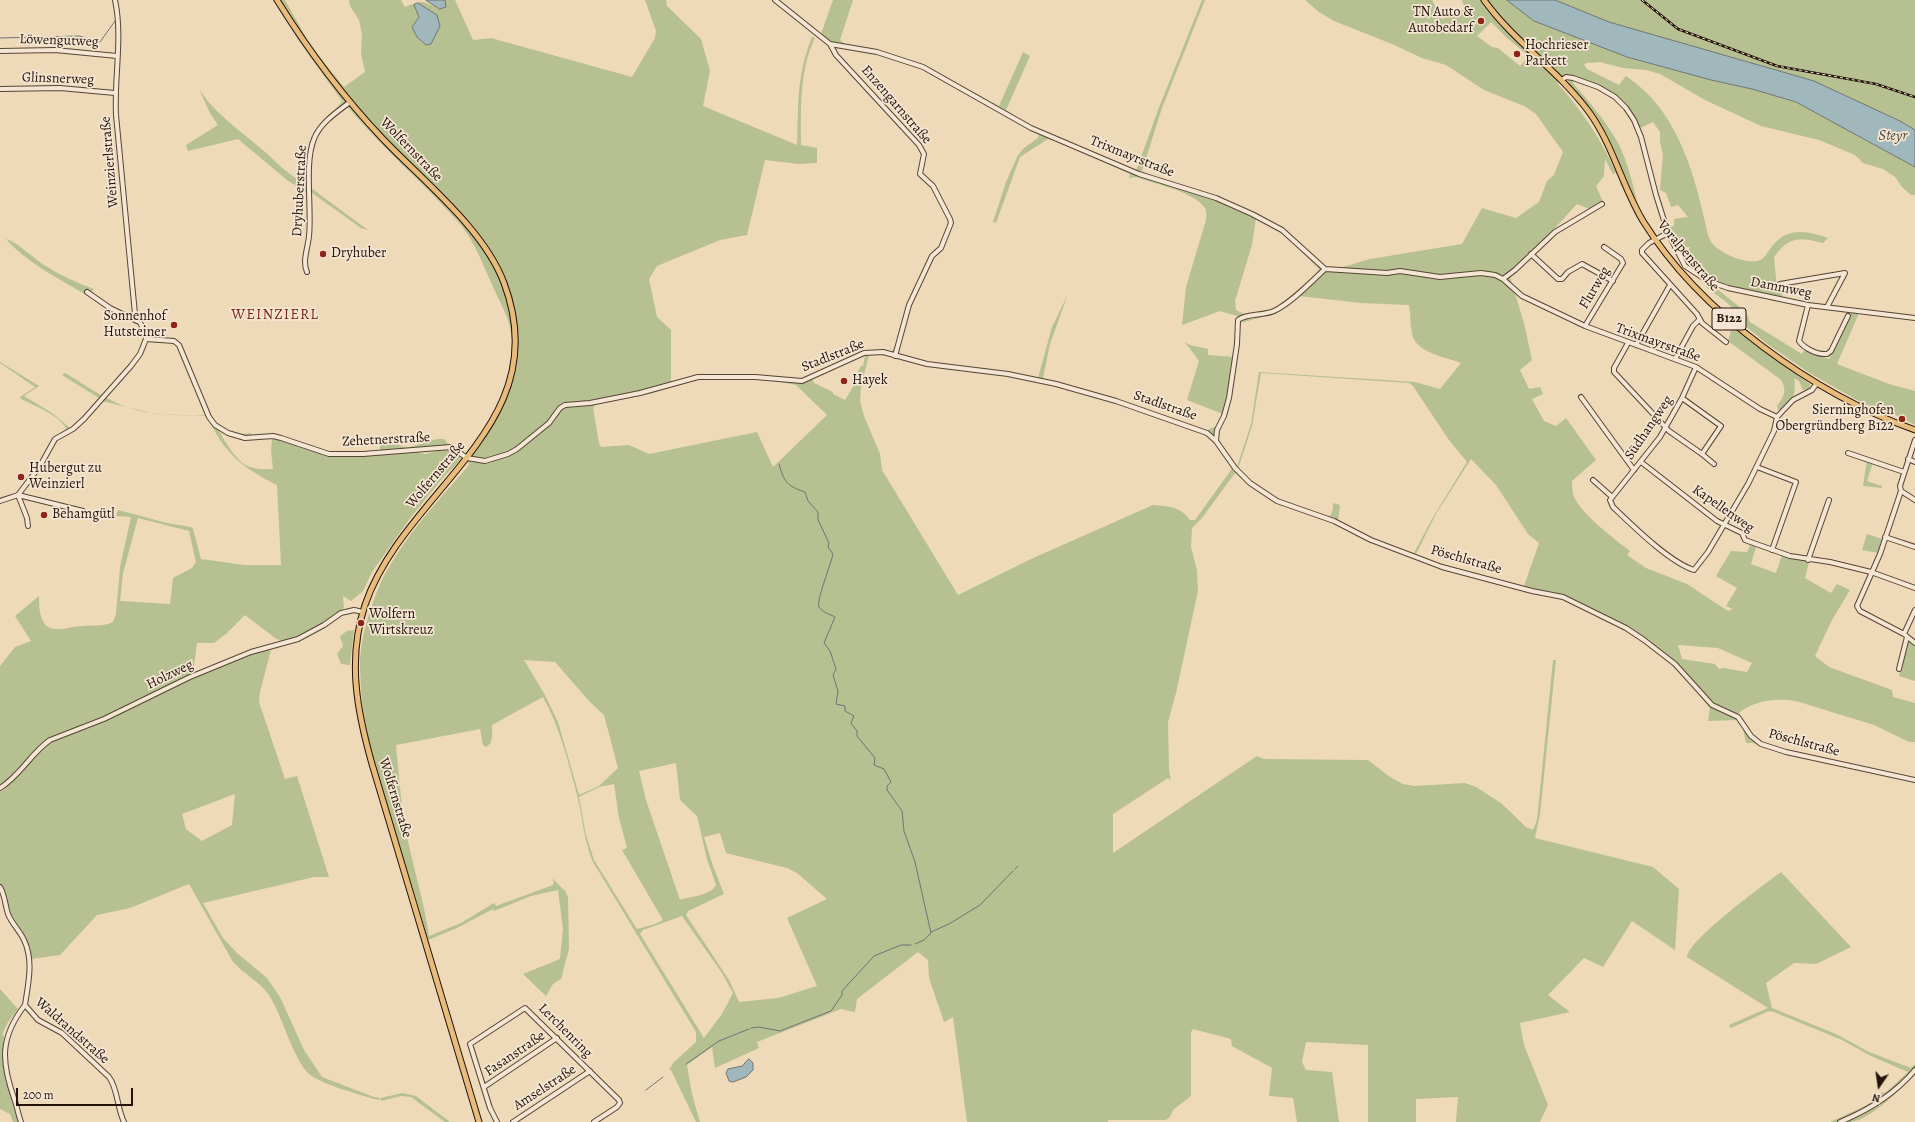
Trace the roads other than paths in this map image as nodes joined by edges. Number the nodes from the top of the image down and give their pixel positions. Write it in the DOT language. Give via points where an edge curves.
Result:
graph roads {
  1 [pos="115,0"];
  2 [pos="277,0"];
  3 [pos="775,0"];
  4 [pos="1484,0"];
  5 [pos="830,44"];
  6 [pos="0,51"];
  7 [pos="117,56"];
  8 [pos="1562,80"];
  9 [pos="0,89"];
  10 [pos="115,93"];
  11 [pos="350,102"];
  12 [pos="1602,204"];
  13 [pos="1668,233"];
  14 [pos="1656,239"];
  15 [pos="1604,247"];
  16 [pos="1531,254"];
  17 [pos="1325,269"];
  18 [pos="307,272"];
  19 [pos="1503,279"];
  20 [pos="1613,281"];
  21 [pos="1780,284"];
  22 [pos="1670,285"];
  23 [pos="87,292"];
  24 [pos="1808,305"];
  25 [pos="1828,308"];
  26 [pos="1848,316"];
  27 [pos="1915,318"];
  28 [pos="1699,320"];
  29 [pos="138,321"];
  30 [pos="1585,326"];
  31 [pos="146,339"];
  32 [pos="1726,342"];
  33 [pos="1628,343"];
  34 [pos="1636,345"];
  35 [pos="895,356"];
  36 [pos="1675,359"];
  37 [pos="1696,367"];
  38 [pos="1817,383"];
  39 [pos="1581,397"];
  40 [pos="1682,398"];
  41 [pos="1777,418"];
  42 [pos="1666,428"];
  43 [pos="1217,430"];
  44 [pos="1915,430"];
  45 [pos="1206,433"];
  46 [pos="1915,440"];
  47 [pos="1216,442"];
  48 [pos="1848,453"];
  49 [pos="1702,454"];
  50 [pos="467,458"];
  51 [pos="1908,459"];
  52 [pos="1641,462"];
  53 [pos="1915,462"];
  54 [pos="1714,464"];
  55 [pos="1757,467"];
  56 [pos="1634,470"];
  57 [pos="1904,472"];
  58 [pos="1593,480"];
  59 [pos="1901,491"];
  60 [pos="18,495"];
  61 [pos="1611,496"];
  62 [pos="1829,500"];
  63 [pos="1915,500"];
  64 [pos="0,501"];
  65 [pos="83,511"];
  66 [pos="1724,525"];
  67 [pos="28,526"];
  68 [pos="1886,536"];
  69 [pos="1915,547"];
  70 [pos="1772,550"];
  71 [pos="1808,560"];
  72 [pos="1871,572"];
  73 [pos="1915,588"];
  74 [pos="1915,610"];
  75 [pos="363,612"];
  76 [pos="1906,636"];
  77 [pos="1915,642"];
  78 [pos="1899,669"];
  79 [pos="1915,780"];
  80 [pos="0,788"];
  81 [pos="0,887"];
  82 [pos="24,1005"];
  83 [pos="557,1038"];
  84 [pos="1915,1070"];
  85 [pos="590,1072"];
  86 [pos="484,1087"];
  87 [pos="21,1122"];
  88 [pos="124,1122"];
  89 [pos="479,1122"];
  90 [pos="497,1122"];
  91 [pos="513,1122"];
  92 [pos="594,1122"];
  93 [pos="1840,1122"];
  1 -- 7 [label="street, Weinzierlstraße" via="118,16"];
  2 -- 11 [label="main road, Wolfernstraße" via="314,57"];
  3 -- 5 [label="street, Trixmayrstraße"];
  4 -- 8 [label="main road, Voralpenstraße / B122" via="1514,37"];
  5 -- 17 [label="street, Trixmayrstraße" via="877,52 923,67 1043,134 1139,174 1216,198 1252,214 1282,230"];
  5 -- 35 [label="street, Enzengarnstraße" via="836,54 919,145 924,154 920,174 933,186 950,219 941,248 932,256 909,305"];
  6 -- 7 [label="street, Löwengutweg" via="55,50"];
  7 -- 10 [label="street, Weinzierlstraße"];
  8 -- 13 [label="street, Voralpenstraße" via="1573,78 1607,92 1621,102 1630,113 1641,137"];
  8 -- 14 [label="main road, Voralpenstraße / B122" via="1578,97 1598,126 1635,205"];
  9 -- 10 [label="street, Glinsnerweg" via="60,88"];
  10 -- 29 [label="street, Weinzierlstraße" via="131,282"];
  11 -- 18 [label="street, Dryhuberstraße" via="321,127 313,142 309,178 310,224 304,265"];
  11 -- 50 [label="main road, Wolfernstraße" via="470,229 492,258 504,283 514,324 510,380 494,419"];
  12 -- 16 [label="street" via="1555,232"];
  13 -- 14 [label="street"];
  13 -- 24 [label="street, Dammweg" via="1687,269 1708,281 1728,288"];
  14 -- 22 [label="street" via="1641,251"];
  14 -- 38 [label="main road, Voralpenstraße / B122" via="1678,267 1719,309 1760,344"];
  15 -- 20 [label="street, Flurweg" via="1623,263"];
  16 -- 19 [label="street"];
  16 -- 20 [label="street" via="1558,279 1562,279 1582,264"];
  17 -- 19 [label="street, Trixmayrstraße" via="1447,277 1481,273 1495,274"];
  17 -- 43 [label="street" via="1280,308 1267,314 1245,316 1238,320 1229,398"];
  19 -- 30 [label="street, Trixmayrstraße" via="1518,293"];
  20 -- 30 [label="street, Flurweg"];
  21 -- 25 [label="street" via="1845,273"];
  22 -- 28 [label="street" via="1697,314"];
  22 -- 34 [label="street"];
  23 -- 29 [label="street" via="110,308"];
  24 -- 25 [label="street, Dammweg"];
  24 -- 26 [label="street" via="1799,341 1819,354 1831,351"];
  25 -- 27 [label="street, Dammweg"];
  28 -- 32 [label="street"];
  28 -- 36 [label="street"];
  29 -- 31 [label="street, Weinzierlstraße"];
  30 -- 33 [label="street, Trixmayrstraße"];
  31 -- 50 [label="street, Zehetnerstraße" via="174,341 179,345 209,417 221,429 236,436 273,436 330,454 451,447"];
  31 -- 60 [label="street" via="140,354 131,366 90,412 78,425 55,439 40,466"];
  33 -- 34 [label="street, Trixmayrstraße"];
  33 -- 42 [label="street" via="1614,372"];
  34 -- 36 [label="street, Trixmayrstraße"];
  35 -- 45 [label="street, Stadlstraße" via="927,364 1008,374 1056,384 1116,401"];
  35 -- 50 [label="street, Stadlstraße" via="868,352 802,381 709,376 632,395 590,403 567,404 560,408 549,423 512,452 485,460"];
  36 -- 37 [label="street, Trixmayrstraße"];
  37 -- 40 [label="street, Südhangweg"];
  37 -- 41 [label="street, Trixmayrstraße"];
  38 -- 41 [label="street" via="1812,390 1793,400"];
  38 -- 44 [label="main road, Voralpenstraße / B122" via="1879,416"];
  39 -- 56 [label="street"];
  40 -- 42 [label="street, Südhangweg"];
  40 -- 49 [label="street" via="1721,426"];
  41 -- 55 [label="street" via="1776,426"];
  42 -- 49 [label="street"];
  42 -- 52 [label="street, Südhangweg"];
  43 -- 45 [label="street"];
  43 -- 47 [label="street"];
  45 -- 47 [label="street, Stadlstraße"];
  46 -- 51 [label="street"];
  47 -- 79 [label="street, Pöschlstraße" via="1243,477 1258,490 1277,500 1442,567 1526,590 1563,597 1626,628 1675,664 1712,705 1738,717 1751,736 1761,744 1786,752"];
  48 -- 57 [label="street"];
  49 -- 54 [label="street"];
  50 -- 75 [label="main road, Wolfernstraße" via="403,535 378,577"];
  51 -- 53 [label="street"];
  51 -- 57 [label="street"];
  52 -- 56 [label="street, Südhangweg"];
  52 -- 66 [label="street, Kapellenweg"];
  55 -- 66 [label="street"];
  55 -- 70 [label="street" via="1796,482"];
  56 -- 61 [label="street, Südhangweg"];
  57 -- 59 [label="street"];
  58 -- 61 [label="street"];
  59 -- 63 [label="street"];
  59 -- 68 [label="street"];
  60 -- 64 [label="street"];
  60 -- 65 [label="street"];
  60 -- 67 [label="street" via="28,518"];
  61 -- 66 [label="street" via="1611,504 1627,520 1669,555 1694,570"];
  62 -- 71 [label="street"];
  66 -- 70 [label="street, Kapellenweg" via="1742,533 1745,540"];
  68 -- 69 [label="street"];
  68 -- 72 [label="street"];
  70 -- 71 [label="street, Kapellenweg"];
  71 -- 72 [label="street, Kapellenweg" via="1830,562"];
  72 -- 73 [label="street, Kapellenweg"];
  72 -- 76 [label="street" via="1858,609"];
  74 -- 76 [label="street"];
  75 -- 80 [label="street, Holzweg" via="354,610 341,613 298,639 251,652 190,677 104,719 50,740"];
  75 -- 89 [label="main road, Wolfernstraße" via="355,667 359,715"];
  76 -- 77 [label="street"];
  76 -- 78 [label="street"];
  81 -- 82 [label="street, Waldrandstraße" via="8,913 24,940 29,956 30,975"];
  82 -- 87 [label="street" via="9,1026 3,1055"];
  82 -- 88 [label="street, Waldrandstraße" via="38,1020 62,1033 109,1077"];
  83 -- 85 [label="street, Lerchenring"];
  83 -- 86 [label="street, Fasanstraße"];
  83 -- 86 [label="street, Lerchenring" via="525,1008 472,1042 470,1044"];
  84 -- 93 [label="street" via="1878,1103"];
  85 -- 91 [label="street, Amselstraße"];
  85 -- 92 [label="street, Lerchenring" via="619,1100 620,1104"];
  86 -- 90 [label="street, Lerchenring"];
}
